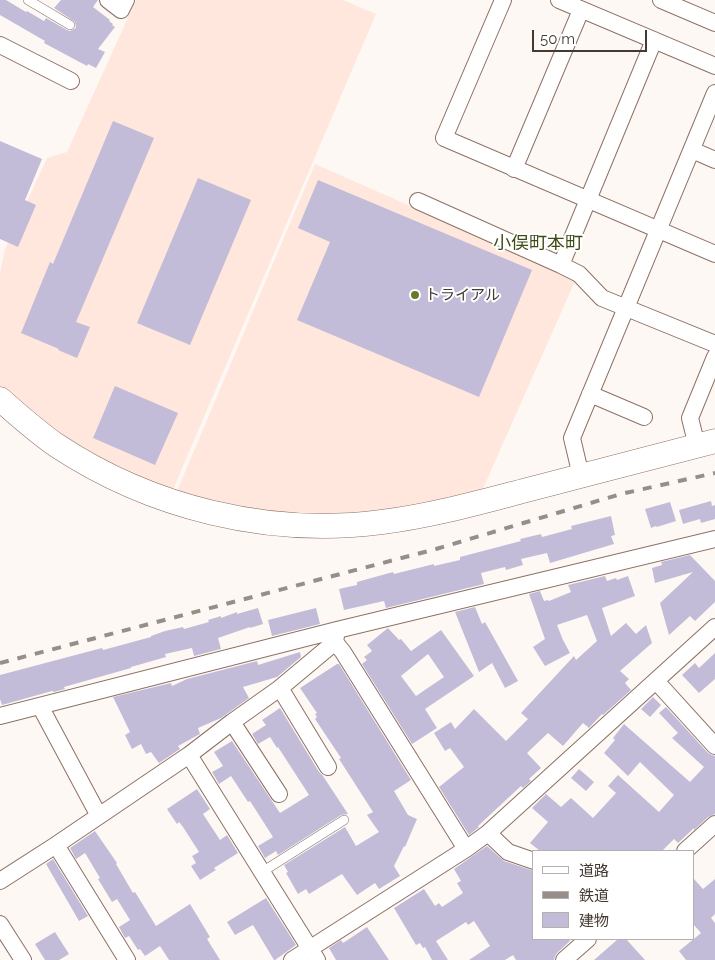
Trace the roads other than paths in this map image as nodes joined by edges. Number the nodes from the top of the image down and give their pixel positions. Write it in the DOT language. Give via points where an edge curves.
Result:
graph roads {
  1 [pos="28,0"];
  2 [pos="108,0"];
  3 [pos="126,0"];
  4 [pos="503,0"];
  5 [pos="559,0"];
  6 [pos="668,1"];
  7 [pos="581,10"];
  8 [pos="715,23"];
  9 [pos="70,25"];
  10 [pos="654,40"];
  11 [pos="0,45"];
  12 [pos="715,66"];
  13 [pos="70,81"];
  14 [pos="715,93"];
  15 [pos="692,150"];
  16 [pos="715,160"];
  17 [pos="514,168"];
  18 [pos="588,199"];
  19 [pos="418,201"];
  20 [pos="658,230"];
  21 [pos="715,254"];
  22 [pos="561,265"];
  23 [pos="626,308"];
  24 [pos="715,344"];
  25 [pos="715,358"];
  26 [pos="590,394"];
  27 [pos="0,399"];
  28 [pos="644,417"];
  29 [pos="706,443"];
  30 [pos="581,476"];
  31 [pos="715,539"];
  32 [pos="715,627"];
  33 [pos="336,636"];
  34 [pos="656,680"];
  35 [pos="280,688"];
  36 [pos="40,706"];
  37 [pos="0,716"];
  38 [pos="232,722"];
  39 [pos="715,746"];
  40 [pos="189,755"];
  41 [pos="328,766"];
  42 [pos="279,794"];
  43 [pos="99,816"];
  44 [pos="344,820"];
  45 [pos="715,824"];
  46 [pos="488,832"];
  47 [pos="56,845"];
  48 [pos="466,849"];
  49 [pos="686,850"];
  50 [pos="532,860"];
  51 [pos="262,872"];
  52 [pos="0,881"];
  53 [pos="0,924"];
  54 [pos="587,940"];
  55 [pos="313,954"];
  56 [pos="23,960"];
  57 [pos="128,960"];
  58 [pos="292,960"];
  59 [pos="564,960"];
  1 -- 9 [label="lane"];
  2 -- 3 [label="street" via="121,10"];
  4 -- 17 [label="street" via="444,138"];
  5 -- 7 [label="street"];
  6 -- 8 [label="street"];
  7 -- 10 [label="street"];
  7 -- 17 [label="street"];
  10 -- 12 [label="street"];
  10 -- 18 [label="street"];
  11 -- 13 [label="street"];
  14 -- 15 [label="street"];
  15 -- 16 [label="street"];
  15 -- 20 [label="street"];
  17 -- 18 [label="street"];
  18 -- 20 [label="street"];
  18 -- 22 [label="street"];
  19 -- 22 [label="street"];
  20 -- 21 [label="street"];
  20 -- 23 [label="street"];
  22 -- 23 [label="street" via="579,274 602,298"];
  23 -- 24 [label="street"];
  23 -- 26 [label="street"];
  25 -- 29 [label="street" via="690,418"];
  26 -- 28 [label="street"];
  26 -- 30 [label="street" via="572,438"];
  27 -- 30 [label="street" via="56,445 131,486 184,505 248,520 305,526 389,522"];
  29 -- 30 [label="street"];
  31 -- 33 [label="street"];
  32 -- 34 [label="street"];
  33 -- 35 [label="street"];
  33 -- 36 [label="street"];
  33 -- 48 [label="street"];
  34 -- 39 [label="street"];
  34 -- 46 [label="street"];
  35 -- 38 [label="street"];
  35 -- 41 [label="street"];
  36 -- 37 [label="street"];
  36 -- 43 [label="street"];
  38 -- 40 [label="street"];
  38 -- 42 [label="street"];
  40 -- 43 [label="street"];
  40 -- 51 [label="street"];
  43 -- 47 [label="street"];
  44 -- 51 [label="lane"];
  45 -- 49 [label="street"];
  46 -- 48 [label="street"];
  46 -- 50 [label="street" via="508,852"];
  47 -- 52 [label="street"];
  47 -- 57 [label="street"];
  48 -- 55 [label="street"];
  51 -- 55 [label="street"];
  53 -- 56 [label="street"];
  54 -- 59 [label="street"];
  55 -- 58 [label="street"];
}
